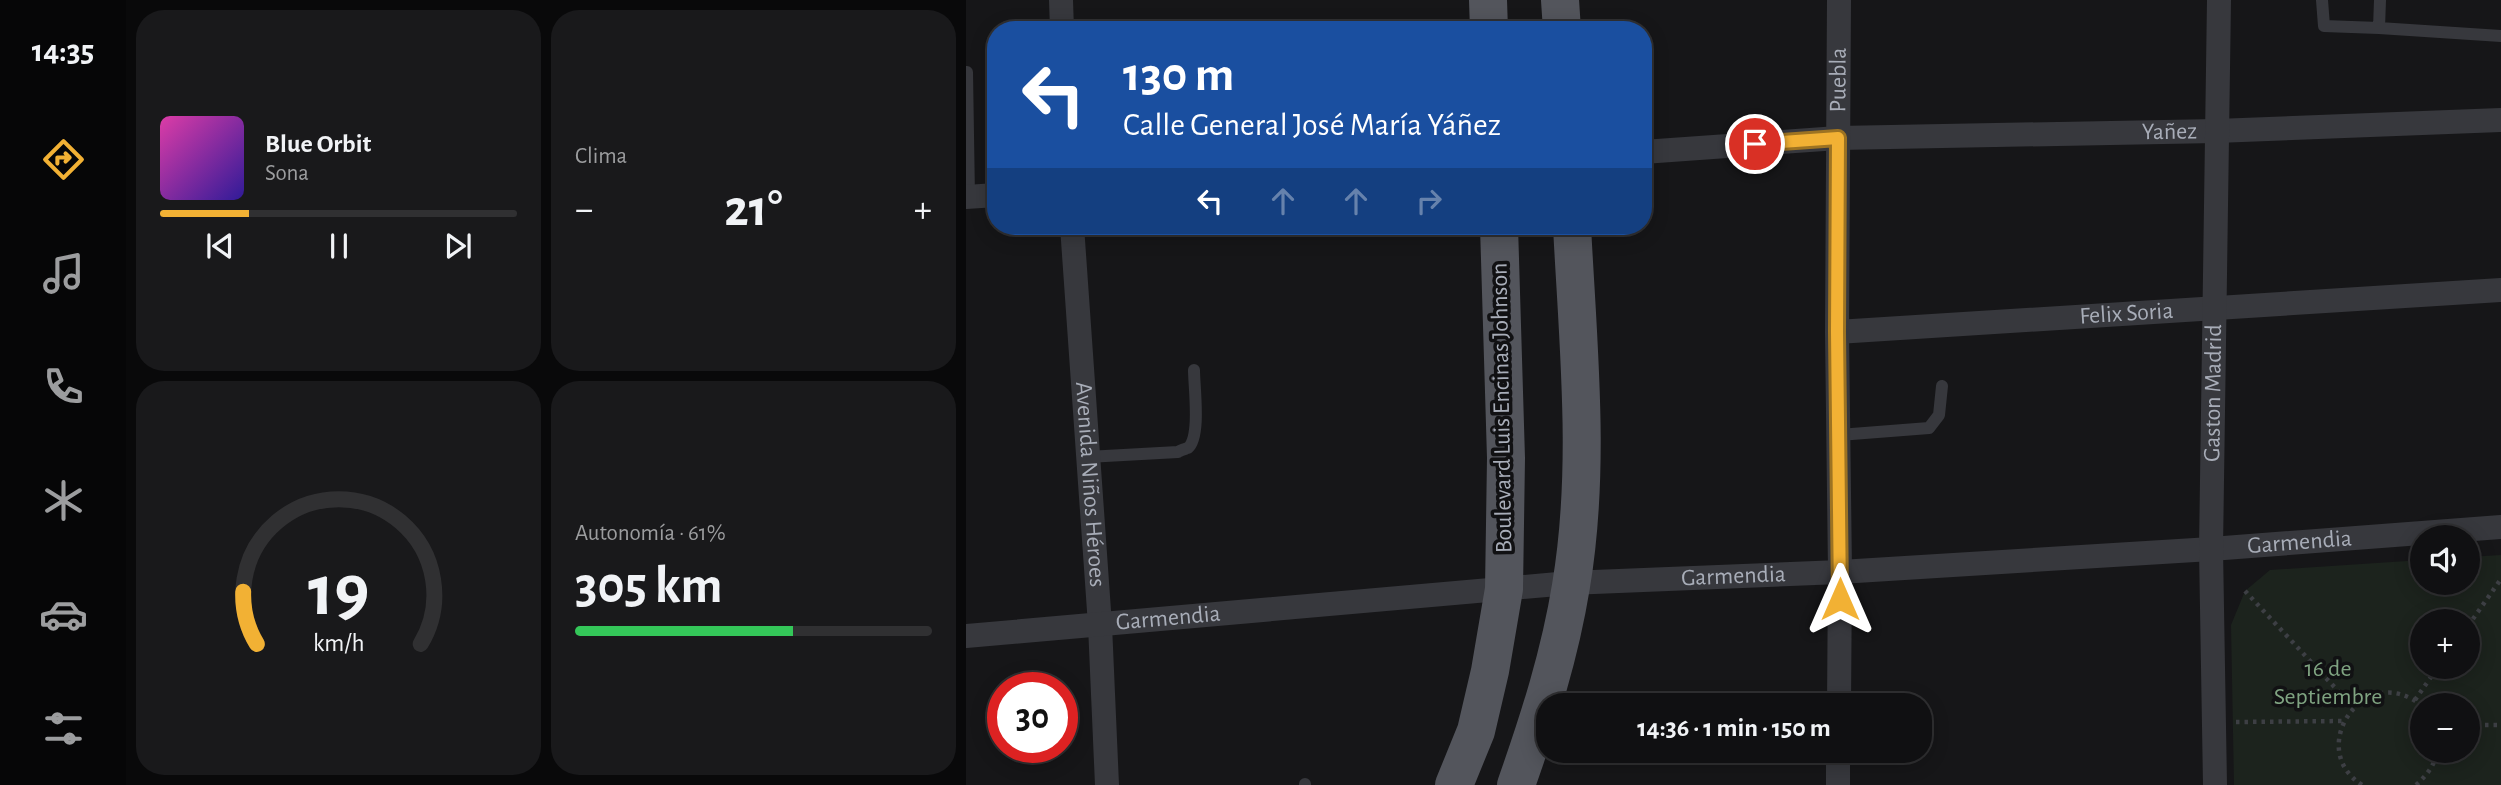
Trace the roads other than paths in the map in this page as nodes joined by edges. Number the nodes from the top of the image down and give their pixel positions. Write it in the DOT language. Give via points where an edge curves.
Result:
graph roads {
  1 [pos="1060,0"];
  2 [pos="1488,0"];
  3 [pos="1560,0"];
  4 [pos="1839,0"];
  5 [pos="2219,0"];
  6 [pos="2322,0"];
  7 [pos="2380,0"];
  8 [pos="1061,21"];
  9 [pos="1489,21"];
  10 [pos="1561,21"];
  11 [pos="2379,28"];
  12 [pos="2501,36"];
  13 [pos="967,72"];
  14 [pos="2501,120"];
  15 [pos="2216,131"];
  16 [pos="1838,138"];
  17 [pos="1652,151"];
  18 [pos="987,196"];
  19 [pos="968,197"];
  20 [pos="1073,235"];
  21 [pos="1499,235"];
  22 [pos="1573,235"];
  23 [pos="2501,290"];
  24 [pos="2214,309"];
  25 [pos="1837,332"];
  26 [pos="1194,370"];
  27 [pos="1942,386"];
  28 [pos="1839,435"];
  29 [pos="1087,457"];
  30 [pos="2501,527"];
  31 [pos="2211,550"];
  32 [pos="1840,572"];
  33 [pos="1572,583"];
  34 [pos="1504,589"];
  35 [pos="1100,625"];
  36 [pos="966,636"];
  37 [pos="1839,693"];
  38 [pos="1838,763"];
  39 [pos="1107,785"];
  40 [pos="1454,785"];
  41 [pos="1516,785"];
  42 [pos="1838,785"];
  43 [pos="2215,785"];
  1 -- 8 [label="street"];
  2 -- 9 [label="main road"];
  3 -- 10 [label="main road"];
  4 -- 16 [label="street, Puebla"];
  5 -- 15 [label="street, Gaston Madrid"];
  6 -- 11 [label="lane" via="2324,26"];
  7 -- 11 [label="lane"];
  11 -- 12 [label="lane"];
  13 -- 19 [label="lane"];
  14 -- 15 [label="street, Yañez"];
  15 -- 16 [label="street, Yañez"];
  15 -- 24 [label="street, Gaston Madrid"];
  16 -- 17 [label="street, Yañez"];
  16 -- 25 [label="street, Puebla"];
  18 -- 19 [label="street"];
  20 -- 29 [label="street, Avenida Niños Héroes"];
  21 -- 34 [label="main road, Boulevard Luis Encinas Johnson" via="1506,458"];
  22 -- 33 [label="main road" via="1582,400"];
  23 -- 24 [label="street, Felix Soria"];
  24 -- 25 [label="street, Felix Soria"];
  24 -- 31 [label="street, Gaston Madrid"];
  25 -- 28 [label="street, Puebla"];
  26 -- 29 [label="lane" via="1194,438 1188,448"];
  27 -- 28 [label="lane" via="1939,415 1929,428"];
  28 -- 32 [label="street, Puebla"];
  29 -- 35 [label="street, Avenida Niños Héroes"];
  30 -- 31 [label="street, Garmendia"];
  31 -- 32 [label="street, Garmendia"];
  31 -- 43 [label="street, Gaston Madrid"];
  32 -- 33 [label="street, Garmendia"];
  32 -- 37 [label="street, Puebla"];
  33 -- 34 [label="street, Garmendia"];
  33 -- 41 [label="main road" via="1562,640"];
  34 -- 35 [label="street, Garmendia"];
  34 -- 40 [label="main road, Boulevard Luis Encinas Johnson" via="1476,731"];
  35 -- 36 [label="street, Garmendia"];
  35 -- 39 [label="street, Avenida Niños Héroes"];
  38 -- 42 [label="street"];
}
